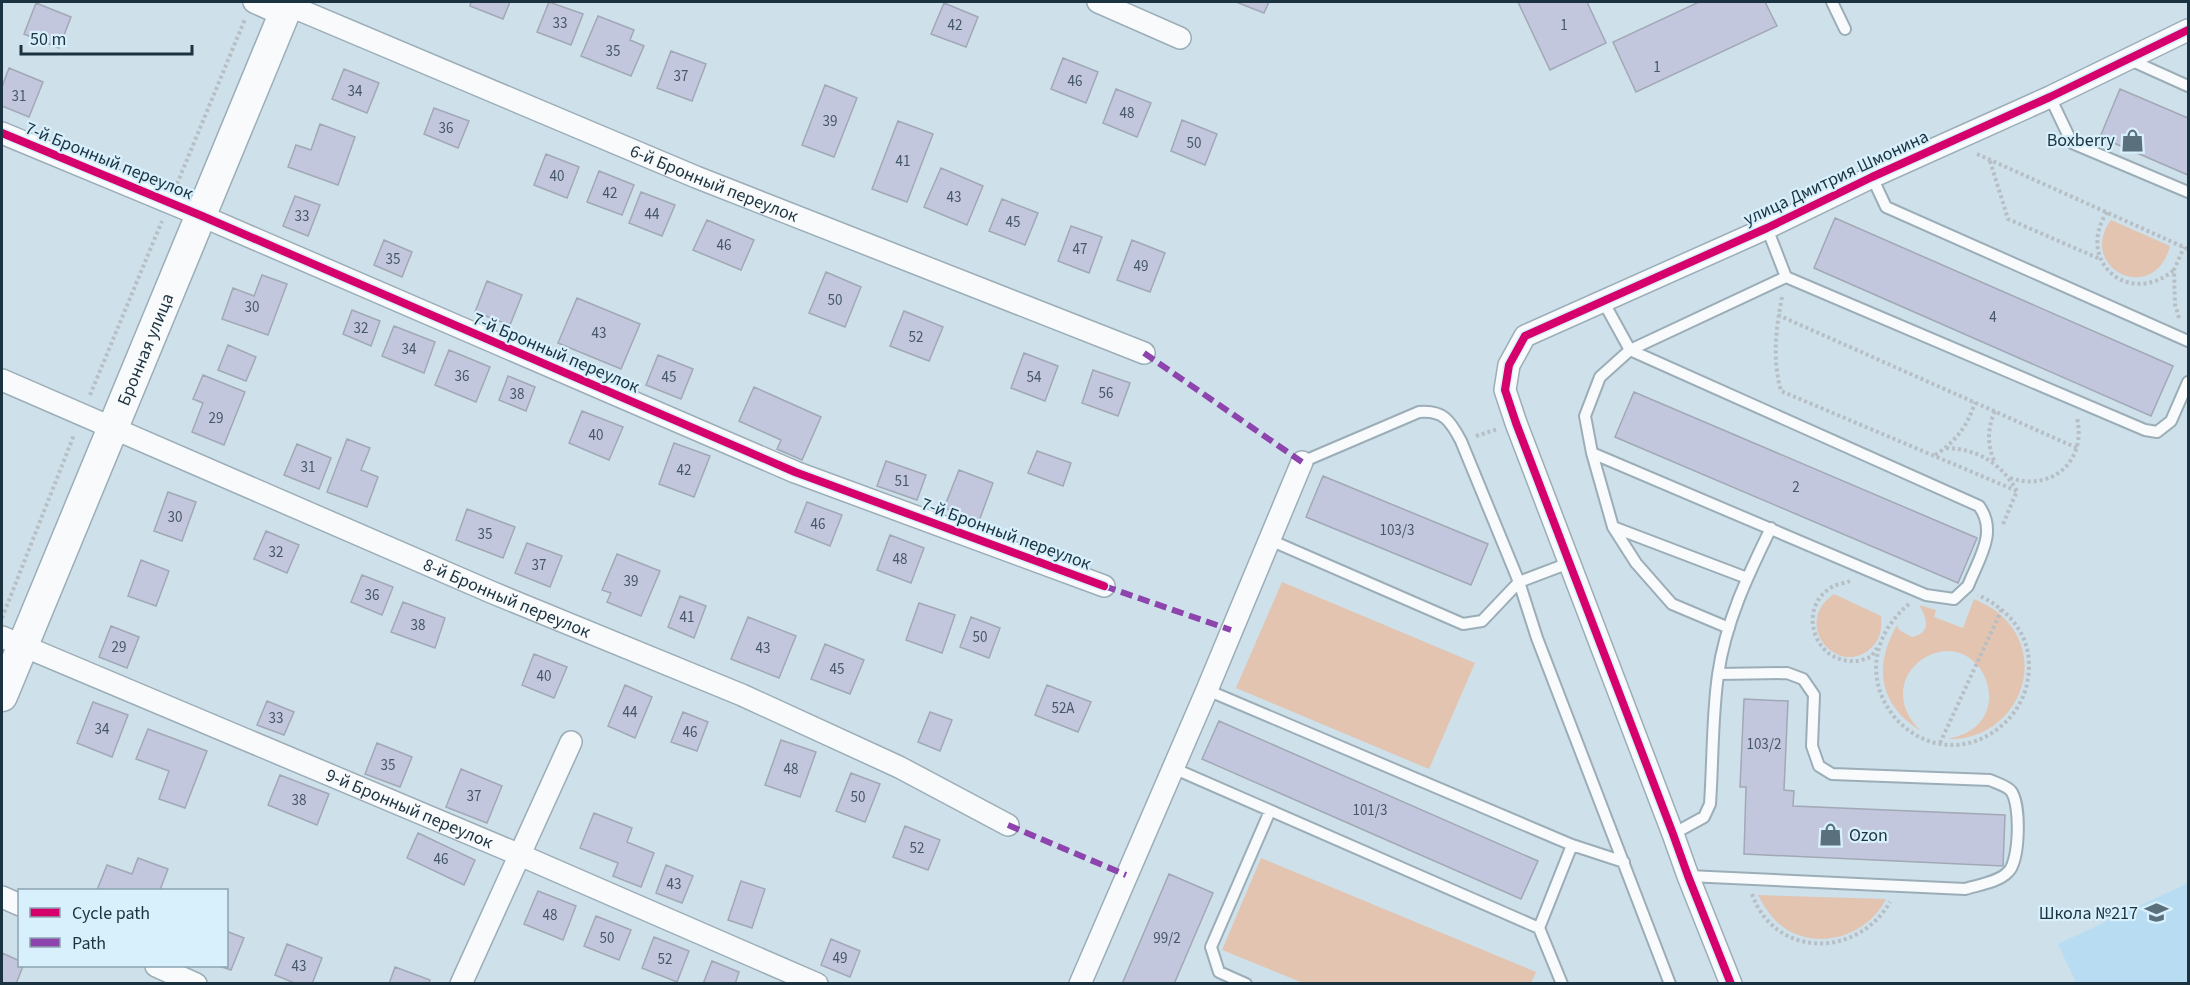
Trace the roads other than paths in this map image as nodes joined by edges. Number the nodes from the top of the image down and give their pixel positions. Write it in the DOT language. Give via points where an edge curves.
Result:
graph roads {
  1 [pos="1098,2"];
  2 [pos="1832,2"];
  3 [pos="251,7"];
  4 [pos="287,7"];
  5 [pos="1845,29"];
  6 [pos="2188,30"];
  7 [pos="1180,38"];
  8 [pos="2128,59"];
  9 [pos="2188,86"];
  10 [pos="2050,97"];
  11 [pos="2,133"];
  12 [pos="1872,177"];
  13 [pos="2188,192"];
  14 [pos="202,216"];
  15 [pos="1767,228"];
  16 [pos="1786,277"];
  17 [pos="1603,301"];
  18 [pos="2188,341"];
  19 [pos="1630,350"];
  20 [pos="1144,353"];
  21 [pos="2,380"];
  22 [pos="2188,382"];
  23 [pos="114,428"];
  24 [pos="1592,453"];
  25 [pos="1302,462"];
  26 [pos="1613,527"];
  27 [pos="1771,528"];
  28 [pos="1270,540"];
  29 [pos="1569,562"];
  30 [pos="1747,578"];
  31 [pos="1519,582"];
  32 [pos="1104,586"];
  33 [pos="1729,627"];
  34 [pos="12,641"];
  35 [pos="1718,674"];
  36 [pos="1207,690"];
  37 [pos="2,696"];
  38 [pos="571,742"];
  39 [pos="1173,768"];
  40 [pos="1270,811"];
  41 [pos="1008,825"];
  42 [pos="1673,834"];
  43 [pos="1572,845"];
  44 [pos="520,855"];
  45 [pos="1624,862"];
  46 [pos="1688,876"];
  47 [pos="2,897"];
  48 [pos="18,904"];
  49 [pos="1539,928"];
  50 [pos="158,967"];
  51 [pos="196,984"];
  52 [pos="461,984"];
  53 [pos="817,984"];
  54 [pos="1080,984"];
  55 [pos="1246,984"];
  56 [pos="1562,984"];
  57 [pos="1670,984"];
  58 [pos="1731,984"];
  1 -- 7 [label="street"];
  2 -- 5 [label="lane"];
  3 -- 4 [label="street, 6-й Бронный переулок"];
  4 -- 14 [label="street, Бронная улица"];
  4 -- 20 [label="street, 6-й Бронный переулок" via="696,177"];
  6 -- 8 [label="street, улица Дмитрия Шмонина"];
  8 -- 9 [label="lane"];
  8 -- 10 [label="street, улица Дмитрия Шмонина"];
  10 -- 12 [label="street, улица Дмитрия Шмонина"];
  10 -- 13 [label="lane" via="2072,143"];
  11 -- 14 [label="street, 7-й Бронный переулок"];
  12 -- 15 [label="street, улица Дмитрия Шмонина"];
  12 -- 18 [label="lane" via="1886,207"];
  14 -- 23 [label="street, Бронная улица"];
  14 -- 32 [label="street, 7-й Бронный переулок" via="795,472"];
  15 -- 16 [label="lane"];
  15 -- 17 [label="street, улица Дмитрия Шмонина"];
  16 -- 19 [label="lane"];
  16 -- 22 [label="lane" via="2145,430 2157,432 2171,421"];
  17 -- 19 [label="lane"];
  17 -- 29 [label="street, улица Дмитрия Шмонина" via="1525,336 1509,365 1505,390"];
  19 -- 24 [label="lane" via="1600,377 1585,416"];
  19 -- 27 [label="lane" via="1979,506 1986,516 1989,534 1968,586 1954,598 1926,595"];
  21 -- 23 [label="street, 8-й Бронный переулок"];
  23 -- 34 [label="street, Бронная улица"];
  23 -- 41 [label="street, 8-й Бронный переулок" via="491,592 742,695 900,767"];
  24 -- 26 [label="lane"];
  24 -- 27 [label="lane"];
  25 -- 28 [label="street"];
  25 -- 31 [label="lane" via="1419,412 1433,411 1451,422 1461,441"];
  26 -- 30 [label="lane"];
  26 -- 33 [label="lane" via="1636,563 1672,604"];
  27 -- 30 [label="lane"];
  28 -- 31 [label="lane" via="1463,624 1482,621"];
  28 -- 36 [label="street"];
  29 -- 31 [label="lane"];
  29 -- 42 [label="street"];
  30 -- 33 [label="lane"];
  31 -- 45 [label="lane"];
  33 -- 35 [label="lane"];
  34 -- 37 [label="street, Бронная улица"];
  34 -- 44 [label="street, 9-й Бронный переулок"];
  35 -- 42 [label="lane" via="1710,804 1704,818"];
  35 -- 46 [label="lane" via="1787,673 1803,679 1814,695 1812,746 1819,766 1832,774 1990,780 2010,790 2017,805 2016,856 2004,876 1965,889"];
  36 -- 39 [label="street"];
  36 -- 43 [label="lane"];
  38 -- 44 [label="street"];
  39 -- 40 [label="lane"];
  39 -- 54 [label="street"];
  40 -- 49 [label="lane"];
  40 -- 55 [label="lane" via="1211,947 1218,972"];
  42 -- 46 [label="street"];
  43 -- 45 [label="lane"];
  43 -- 49 [label="lane"];
  44 -- 52 [label="street"];
  44 -- 53 [label="street, 9-й Бронный переулок"];
  45 -- 57 [label="lane"];
  46 -- 58 [label="street"];
  47 -- 48 [label="street"];
  49 -- 56 [label="lane"];
  50 -- 51 [label="street"];
}
